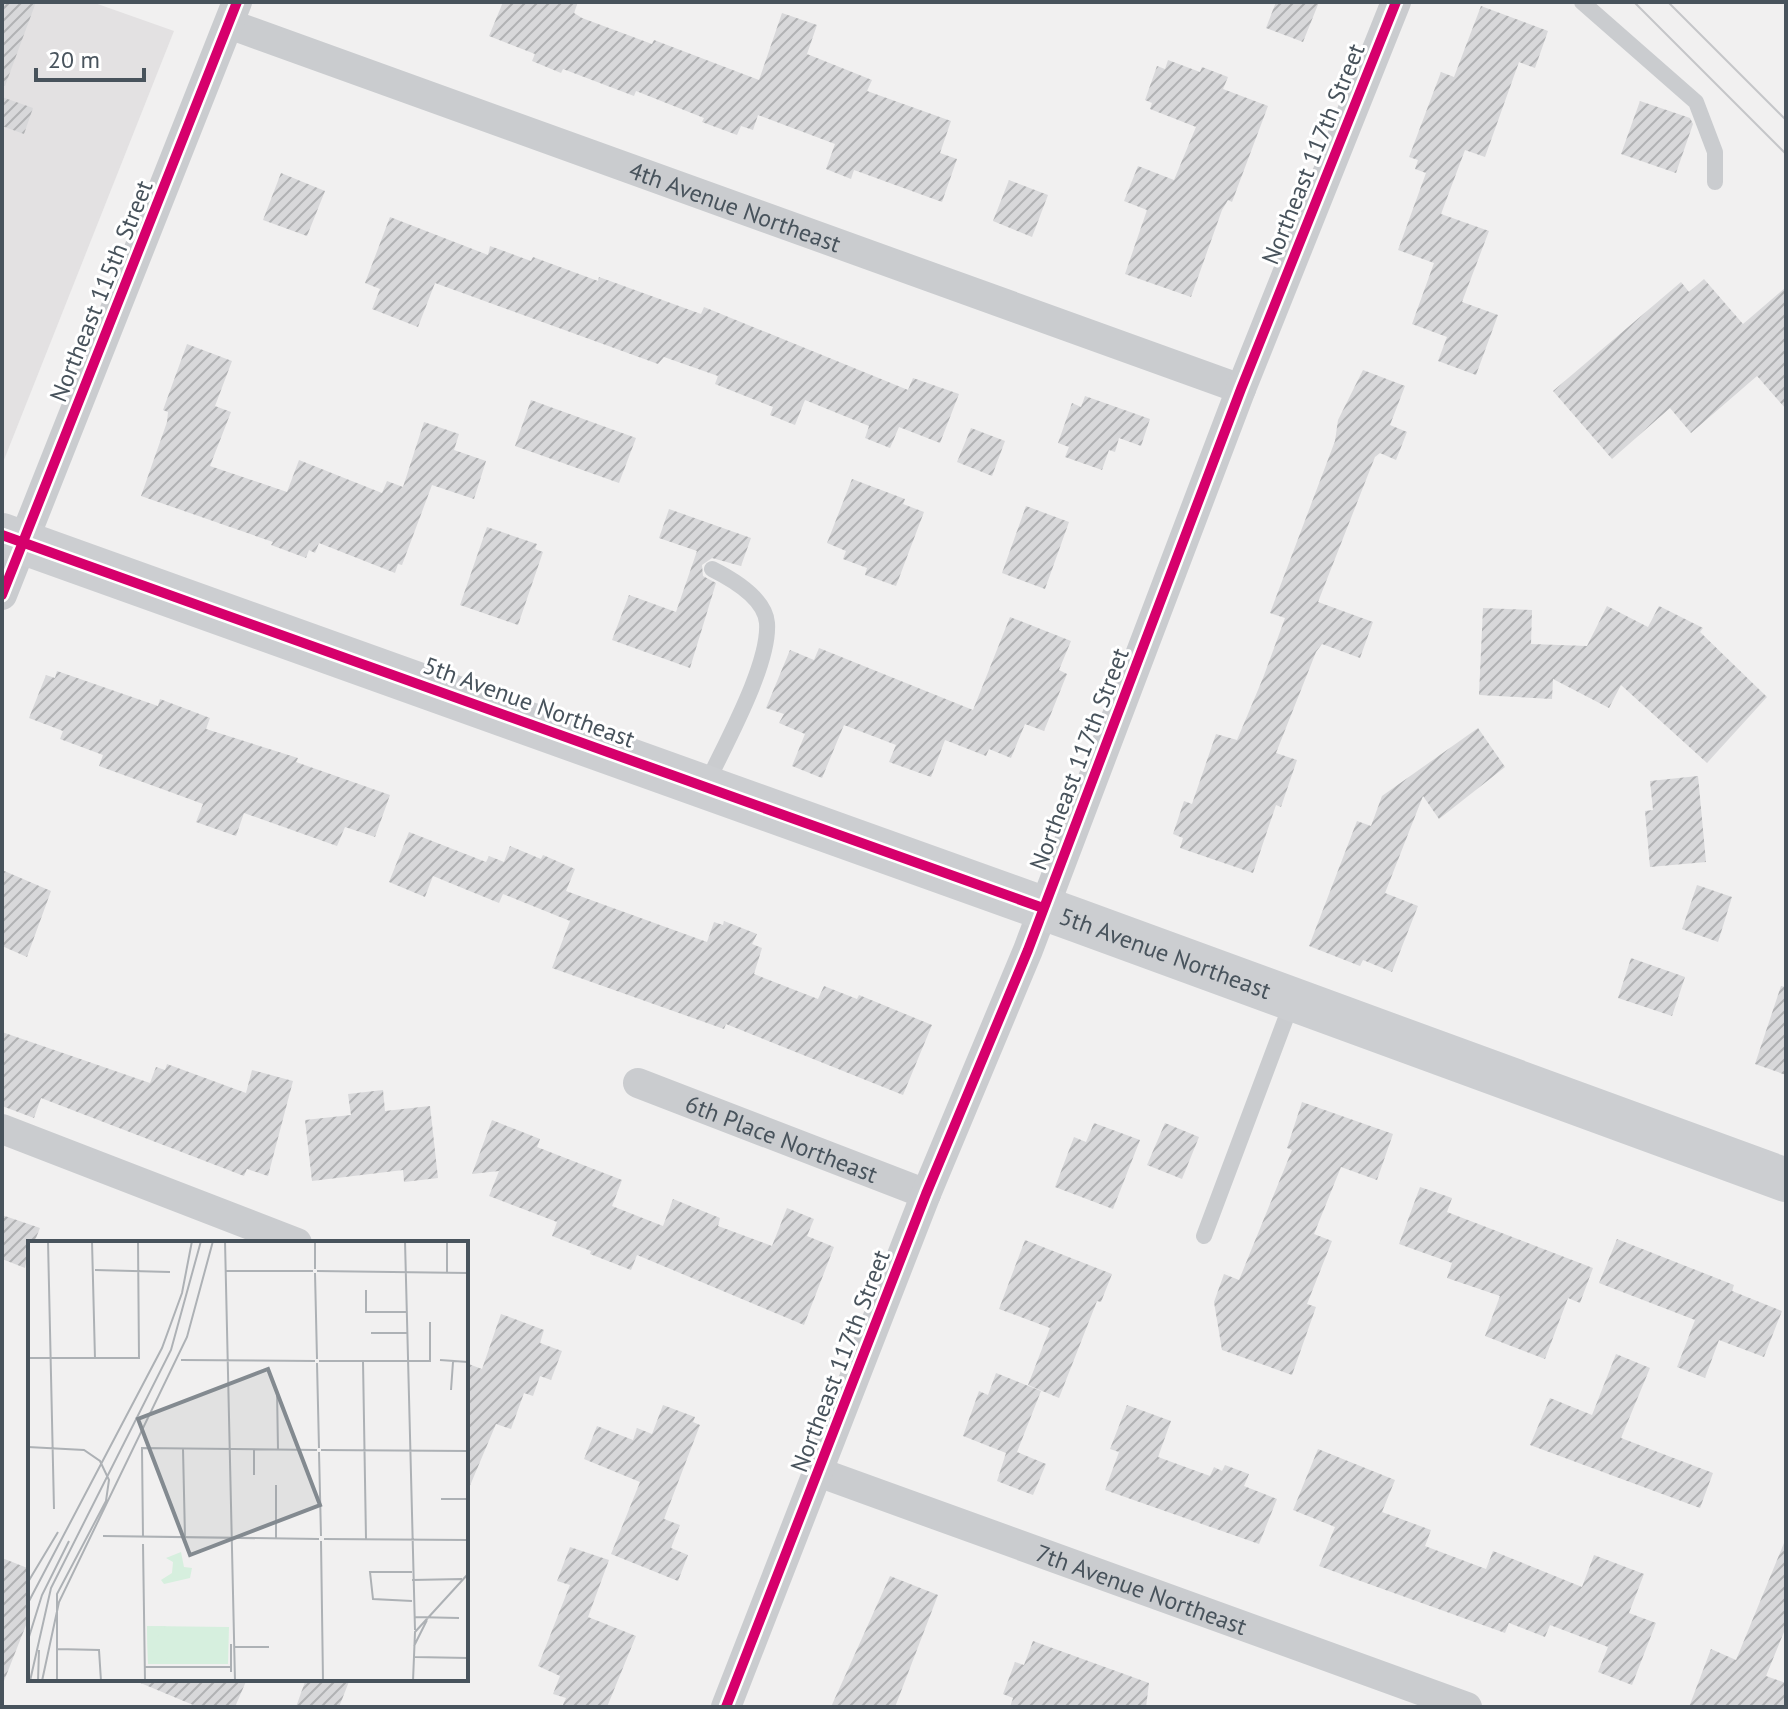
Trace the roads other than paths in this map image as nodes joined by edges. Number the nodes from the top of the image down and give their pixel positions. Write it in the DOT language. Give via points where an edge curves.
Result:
graph roads {
  1 [pos="1396,2"];
  2 [pos="1582,2"];
  3 [pos="233,13"];
  4 [pos="1715,182"];
  5 [pos="1241,389"];
  6 [pos="13,538"];
  7 [pos="712,569"];
  8 [pos="2,595"];
  9 [pos="706,787"];
  10 [pos="1043,908"];
  11 [pos="1293,1000"];
  12 [pos="638,1083"];
  13 [pos="2,1129"];
  14 [pos="1786,1180"];
  15 [pos="926,1194"];
  16 [pos="1204,1236"];
  17 [pos="292,1241"];
  18 [pos="818,1472"];
  19 [pos="726,1707"];
  20 [pos="1467,1707"];
  1 -- 5 [label="street, Northeast 117th Street"];
  2 -- 4 [label="lane" via="1696,102 1715,152"];
  3 -- 5 [label="street, 4th Avenue Northeast"];
  3 -- 6 [label="street, Northeast 115th Street"];
  5 -- 10 [label="street, Northeast 117th Street"];
  6 -- 8 [label="street, Northeast 115th Street"];
  6 -- 9 [label="main road, 5th Avenue Northeast"];
  7 -- 9 [label="lane" via="755,598 767,621 763,652 747,696"];
  9 -- 10 [label="main road, 5th Avenue Northeast"];
  10 -- 11 [label="main road, 5th Avenue Northeast"];
  10 -- 15 [label="street, Northeast 117th Street"];
  11 -- 14 [label="main road, 5th Avenue Northeast"];
  11 -- 16 [label="lane"];
  12 -- 15 [label="street, 6th Place Northeast"];
  13 -- 17 [label="street"];
  15 -- 18 [label="street, Northeast 117th Street"];
  18 -- 19 [label="street, Northeast 117th Street"];
  18 -- 20 [label="street, 7th Avenue Northeast"];
}
